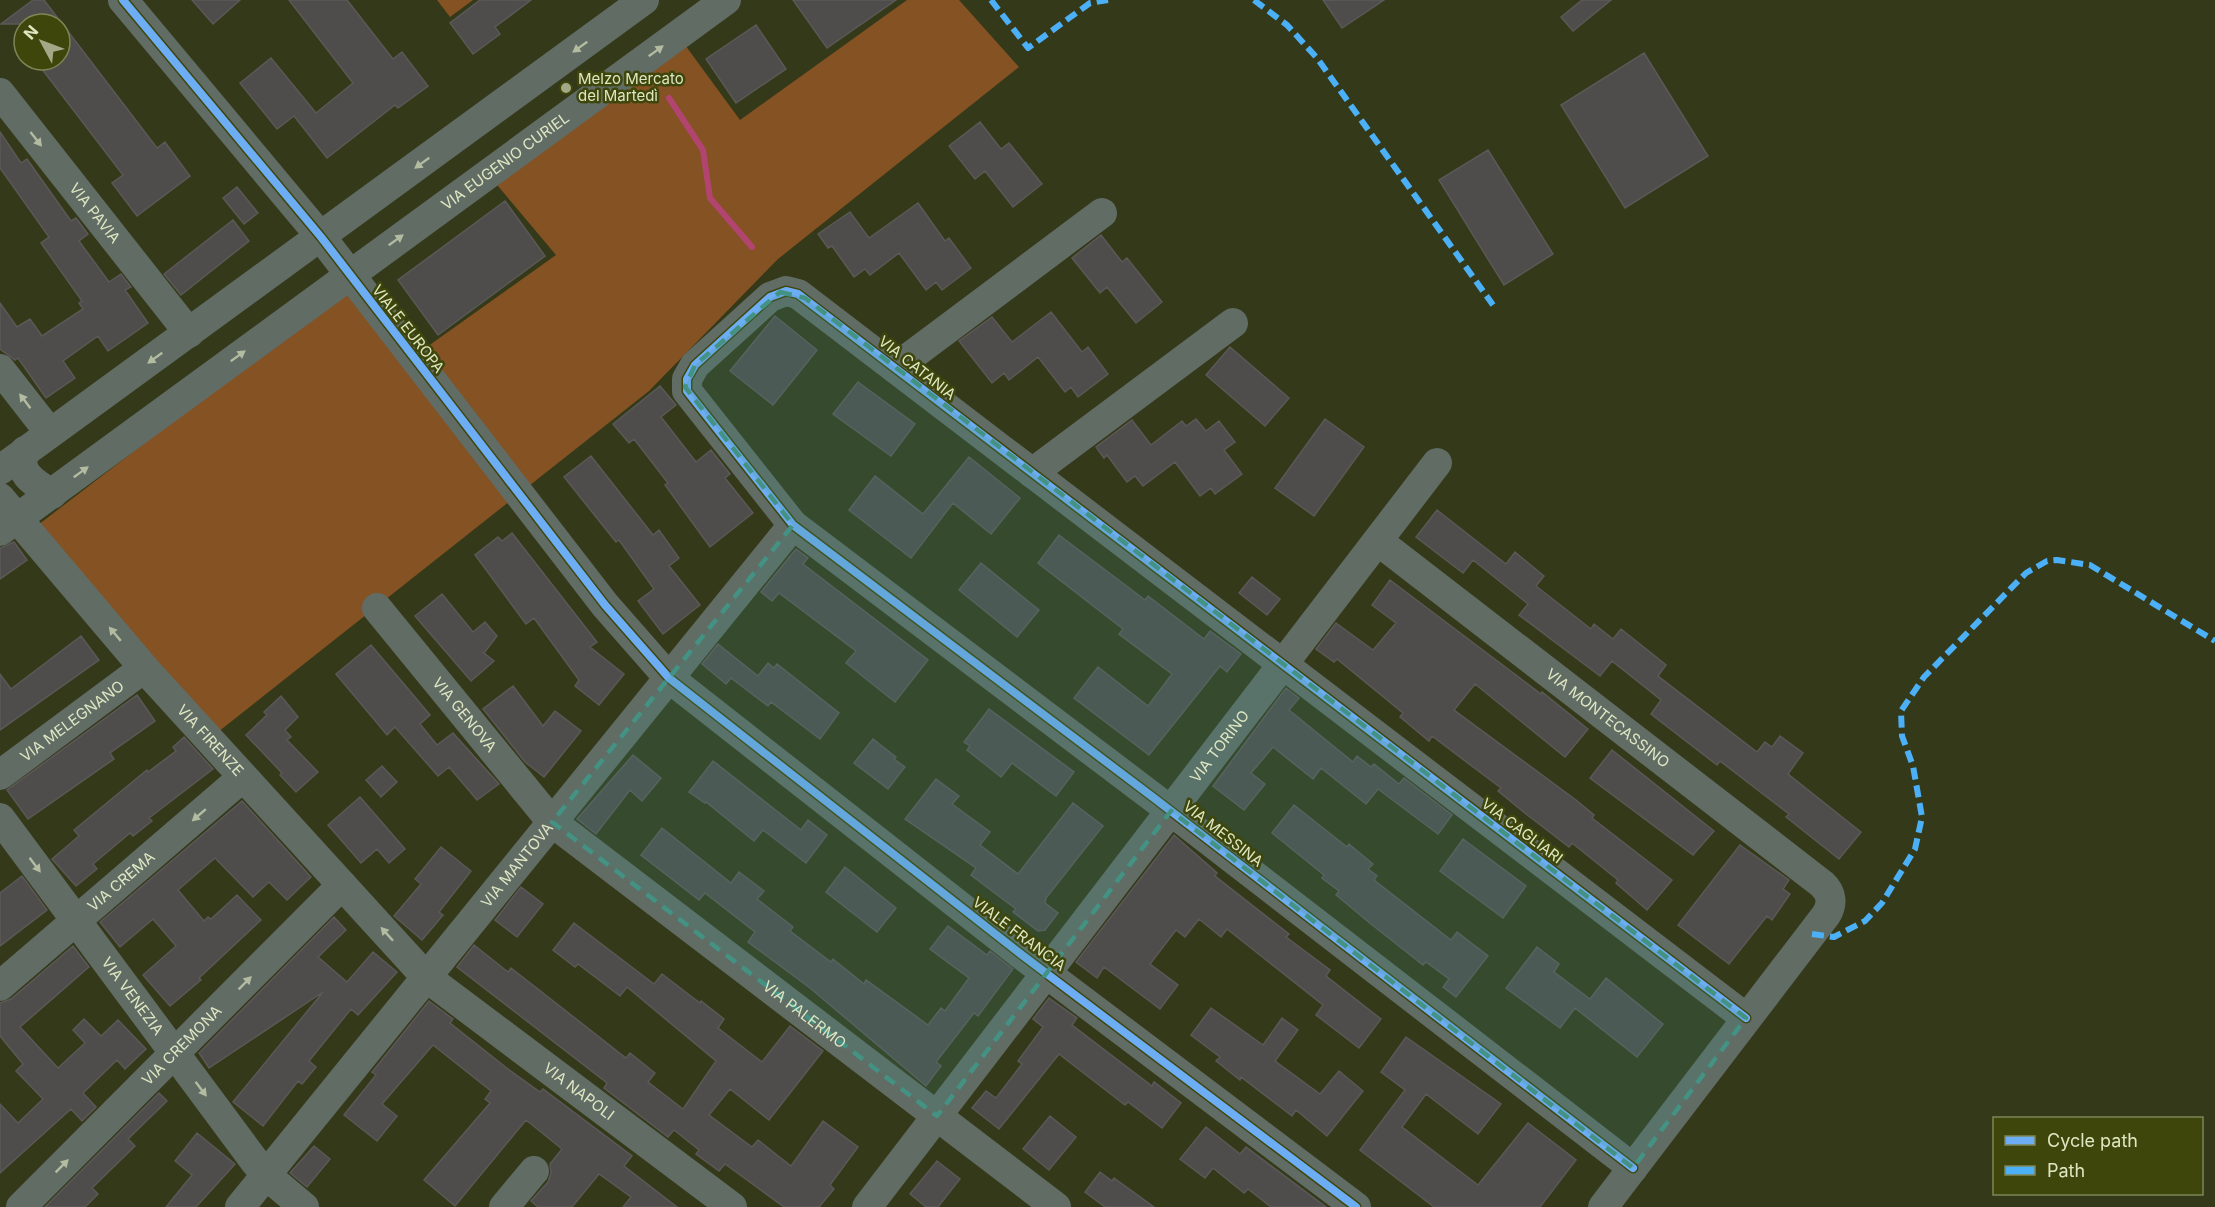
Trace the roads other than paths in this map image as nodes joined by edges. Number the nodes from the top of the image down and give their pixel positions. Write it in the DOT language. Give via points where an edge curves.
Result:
graph roads {
  1 [pos="123,0"];
  2 [pos="644,0"];
  3 [pos="726,0"];
  4 [pos="0,93"];
  5 [pos="1102,213"];
  6 [pos="321,237"];
  7 [pos="287,262"];
  8 [pos="349,275"];
  9 [pos="311,302"];
  10 [pos="1233,323"];
  11 [pos="189,333"];
  12 [pos="895,368"];
  13 [pos="0,369"];
  14 [pos="50,433"];
  15 [pos="25,451"];
  16 [pos="1437,463"];
  17 [pos="0,470"];
  18 [pos="1032,474"];
  19 [pos="52,494"];
  20 [pos="6,516"];
  21 [pos="793,525"];
  22 [pos="1378,541"];
  23 [pos="377,608"];
  24 [pos="1282,666"];
  25 [pos="144,668"];
  26 [pos="669,678"];
  27 [pos="0,775"];
  28 [pos="243,777"];
  29 [pos="1171,811"];
  30 [pos="0,818"];
  31 [pos="552,822"];
  32 [pos="342,885"];
  33 [pos="77,921"];
  34 [pos="1047,973"];
  35 [pos="426,977"];
  36 [pos="0,986"];
  37 [pos="1746,1018"];
  38 [pos="175,1054"];
  39 [pos="937,1116"];
  40 [pos="1633,1168"];
  41 [pos="534,1172"];
  42 [pos="266,1175"];
  43 [pos="21,1207"];
  44 [pos="240,1207"];
  45 [pos="304,1207"];
  46 [pos="504,1207"];
  47 [pos="732,1207"];
  48 [pos="867,1207"];
  49 [pos="1056,1207"];
  50 [pos="1356,1207"];
  51 [pos="1603,1207"];
  1 -- 6 [label="street, VIALE EUROPA"];
  2 -- 6 [label="street, one-way"];
  8 -- 3 [label="street, VIA EUGENIO CURIEL, one-way"];
  4 -- 11 [label="street, VIA PAVIA, one-way"];
  5 -- 12 [label="street, VIA CATANIA"];
  6 -- 7 [label="street"];
  6 -- 8 [label="street, VIALE EUROPA"];
  7 -- 9 [label="street" via="295,262 309,274 315,286"];
  7 -- 11 [label="street"];
  8 -- 9 [label="street, VIA EUGENIO CURIEL"];
  8 -- 26 [label="street, VIALE EUROPA" via="605,605"];
  19 -- 9 [label="street, VIA EUGENIO CURIEL, one-way"];
  10 -- 18 [label="street"];
  11 -- 14 [label="street, one-way"];
  12 -- 18 [label="street, VIA CATANIA"];
  12 -- 21 [label="street, VIA CATANIA" via="798,294 786,291 770,297 688,374 686,387 690,397"];
  14 -- 13 [label="street, one-way"];
  14 -- 15 [label="street"];
  15 -- 17 [label="street"];
  15 -- 19 [label="street" via="23,470"];
  16 -- 22 [label="street, VIA TORINO"];
  18 -- 24 [label="street, VIA CATANIA"];
  19 -- 20 [label="street, VIA EUGENIO CURIEL"];
  25 -- 20 [label="street, VIA FIRENZE, one-way"];
  21 -- 26 [label="street, VIA MANTOVA"];
  21 -- 29 [label="street, VIA MESSINA"];
  22 -- 24 [label="street, VIA TORINO"];
  22 -- 37 [label="street, VIA MONTECASSINO" via="1822,884 1831,898 1826,915"];
  23 -- 31 [label="street, VIA GENOVA"];
  24 -- 29 [label="street, VIA TORINO"];
  24 -- 37 [label="street, VIA CAGLIARI"];
  25 -- 27 [label="street, VIA MELEGNANO"];
  25 -- 28 [label="street, VIA FIRENZE"];
  26 -- 31 [label="street, VIA MANTOVA"];
  26 -- 34 [label="street, VIALE FRANCIA"];
  28 -- 32 [label="street, VIA FIRENZE"];
  28 -- 33 [label="street, VIA CREMA, one-way"];
  29 -- 34 [label="street, VIA TORINO"];
  29 -- 40 [label="street, VIA MESSINA"];
  30 -- 33 [label="street, VIA VENEZIA, one-way"];
  31 -- 35 [label="street, VIA MANTOVA"];
  31 -- 39 [label="street, VIA PALERMO"];
  35 -- 32 [label="street, VIA FIRENZE, one-way"];
  38 -- 32 [label="street, VIA CREMONA, one-way"];
  33 -- 36 [label="street, VIA CREMA"];
  33 -- 38 [label="street, VIA VENEZIA"];
  34 -- 39 [label="street, VIA TORINO"];
  34 -- 50 [label="street, VIALE FRANCIA"];
  35 -- 42 [label="street, VIA MANTOVA"];
  35 -- 47 [label="street, VIA NAPOLI"];
  37 -- 40 [label="street"];
  38 -- 42 [label="street, VIA VENEZIA, one-way"];
  43 -- 38 [label="street, VIA CREMONA, one-way"];
  39 -- 48 [label="street, VIA TORINO"];
  39 -- 49 [label="street, VIA PALERMO"];
  40 -- 51 [label="street"];
  41 -- 46 [label="street"];
  42 -- 44 [label="street, VIA MANTOVA"];
  42 -- 45 [label="street, VIA VENEZIA"];
}
